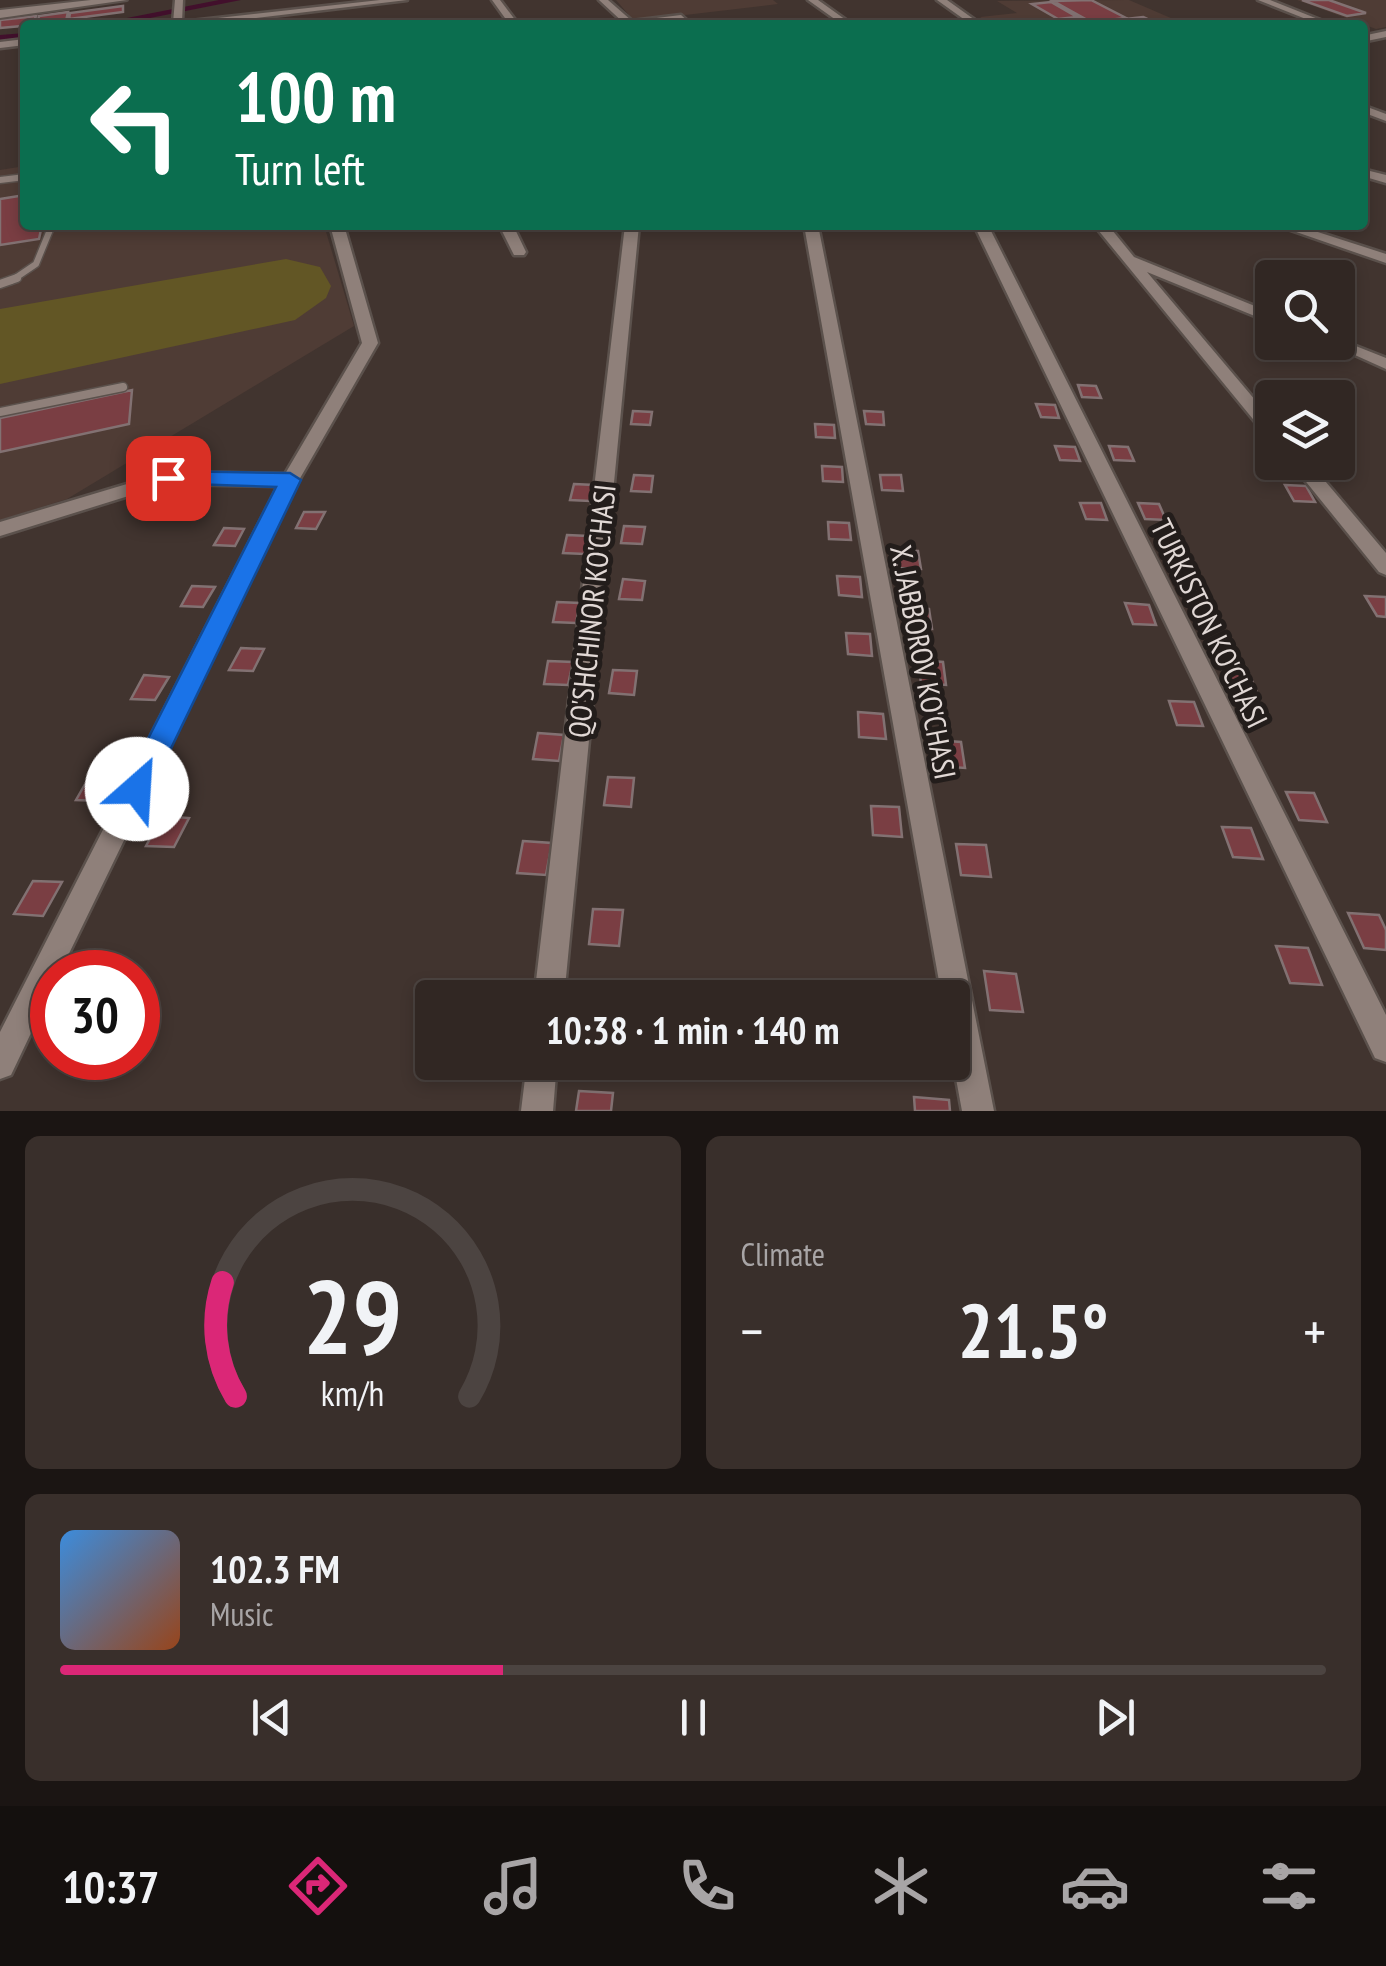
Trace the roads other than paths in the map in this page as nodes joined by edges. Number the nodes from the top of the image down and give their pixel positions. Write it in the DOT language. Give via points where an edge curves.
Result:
graph roads {
  1 [pos="121,0"];
  2 [pos="404,0"];
  3 [pos="496,0"];
  4 [pos="604,0"];
  5 [pos="812,0"];
  6 [pos="941,0"];
  7 [pos="1262,0"];
  8 [pos="343,7"];
  9 [pos="0,14"];
  10 [pos="222,20"];
  11 [pos="348,20"];
  12 [pos="512,20"];
  13 [pos="626,20"];
  14 [pos="842,20"];
  15 [pos="971,20"];
  16 [pos="1316,20"];
  17 [pos="51,230"];
  18 [pos="338,230"];
  19 [pos="509,230"];
  20 [pos="631,230"];
  21 [pos="813,230"];
  22 [pos="983,230"];
  23 [pos="1105,230"];
  24 [pos="1297,230"];
  25 [pos="520,252"];
  26 [pos="1386,259"];
  27 [pos="1128,260"];
  28 [pos="0,284"];
  29 [pos="1255,311"];
  30 [pos="1355,351"];
  31 [pos="1386,364"];
  32 [pos="123,386"];
  33 [pos="0,412"];
  34 [pos="1255,412"];
  35 [pos="290,480"];
  36 [pos="1313,480"];
  37 [pos="0,529"];
  38 [pos="1386,567"];
  39 [pos="552,980"];
  40 [pos="1386,1047"];
  41 [pos="0,1064"];
  42 [pos="540,1080"];
  43 [pos="537,1111"];
  44 [pos="978,1111"];
  1 -- 9 [label="main road"];
  2 -- 8 [label="street"];
  3 -- 12 [label="street"];
  4 -- 13 [label="street"];
  5 -- 14 [label="street"];
  6 -- 15 [label="street"];
  7 -- 16 [label="street"];
  8 -- 10 [label="street"];
  8 -- 11 [label="street"];
  17 -- 28 [label="lane" via="43,260"];
  18 -- 35 [label="street" via="370,344"];
  19 -- 25 [label="street"];
  20 -- 39 [label="street, QO'SHCHINOR KO'CHASI"];
  21 -- 44 [label="street, X. JABBOROV KO'CHASI"];
  22 -- 40 [label="street, TURKISTON KO'CHASI"];
  23 -- 27 [label="street"];
  24 -- 26 [label="street"];
  27 -- 29 [label="street"];
  27 -- 34 [label="street"];
  30 -- 31 [label="street"];
  32 -- 33 [label="lane"];
  35 -- 37 [label="street" via="168,478"];
  35 -- 41 [label="street"];
  36 -- 38 [label="street"];
  42 -- 43 [label="street"];
}
